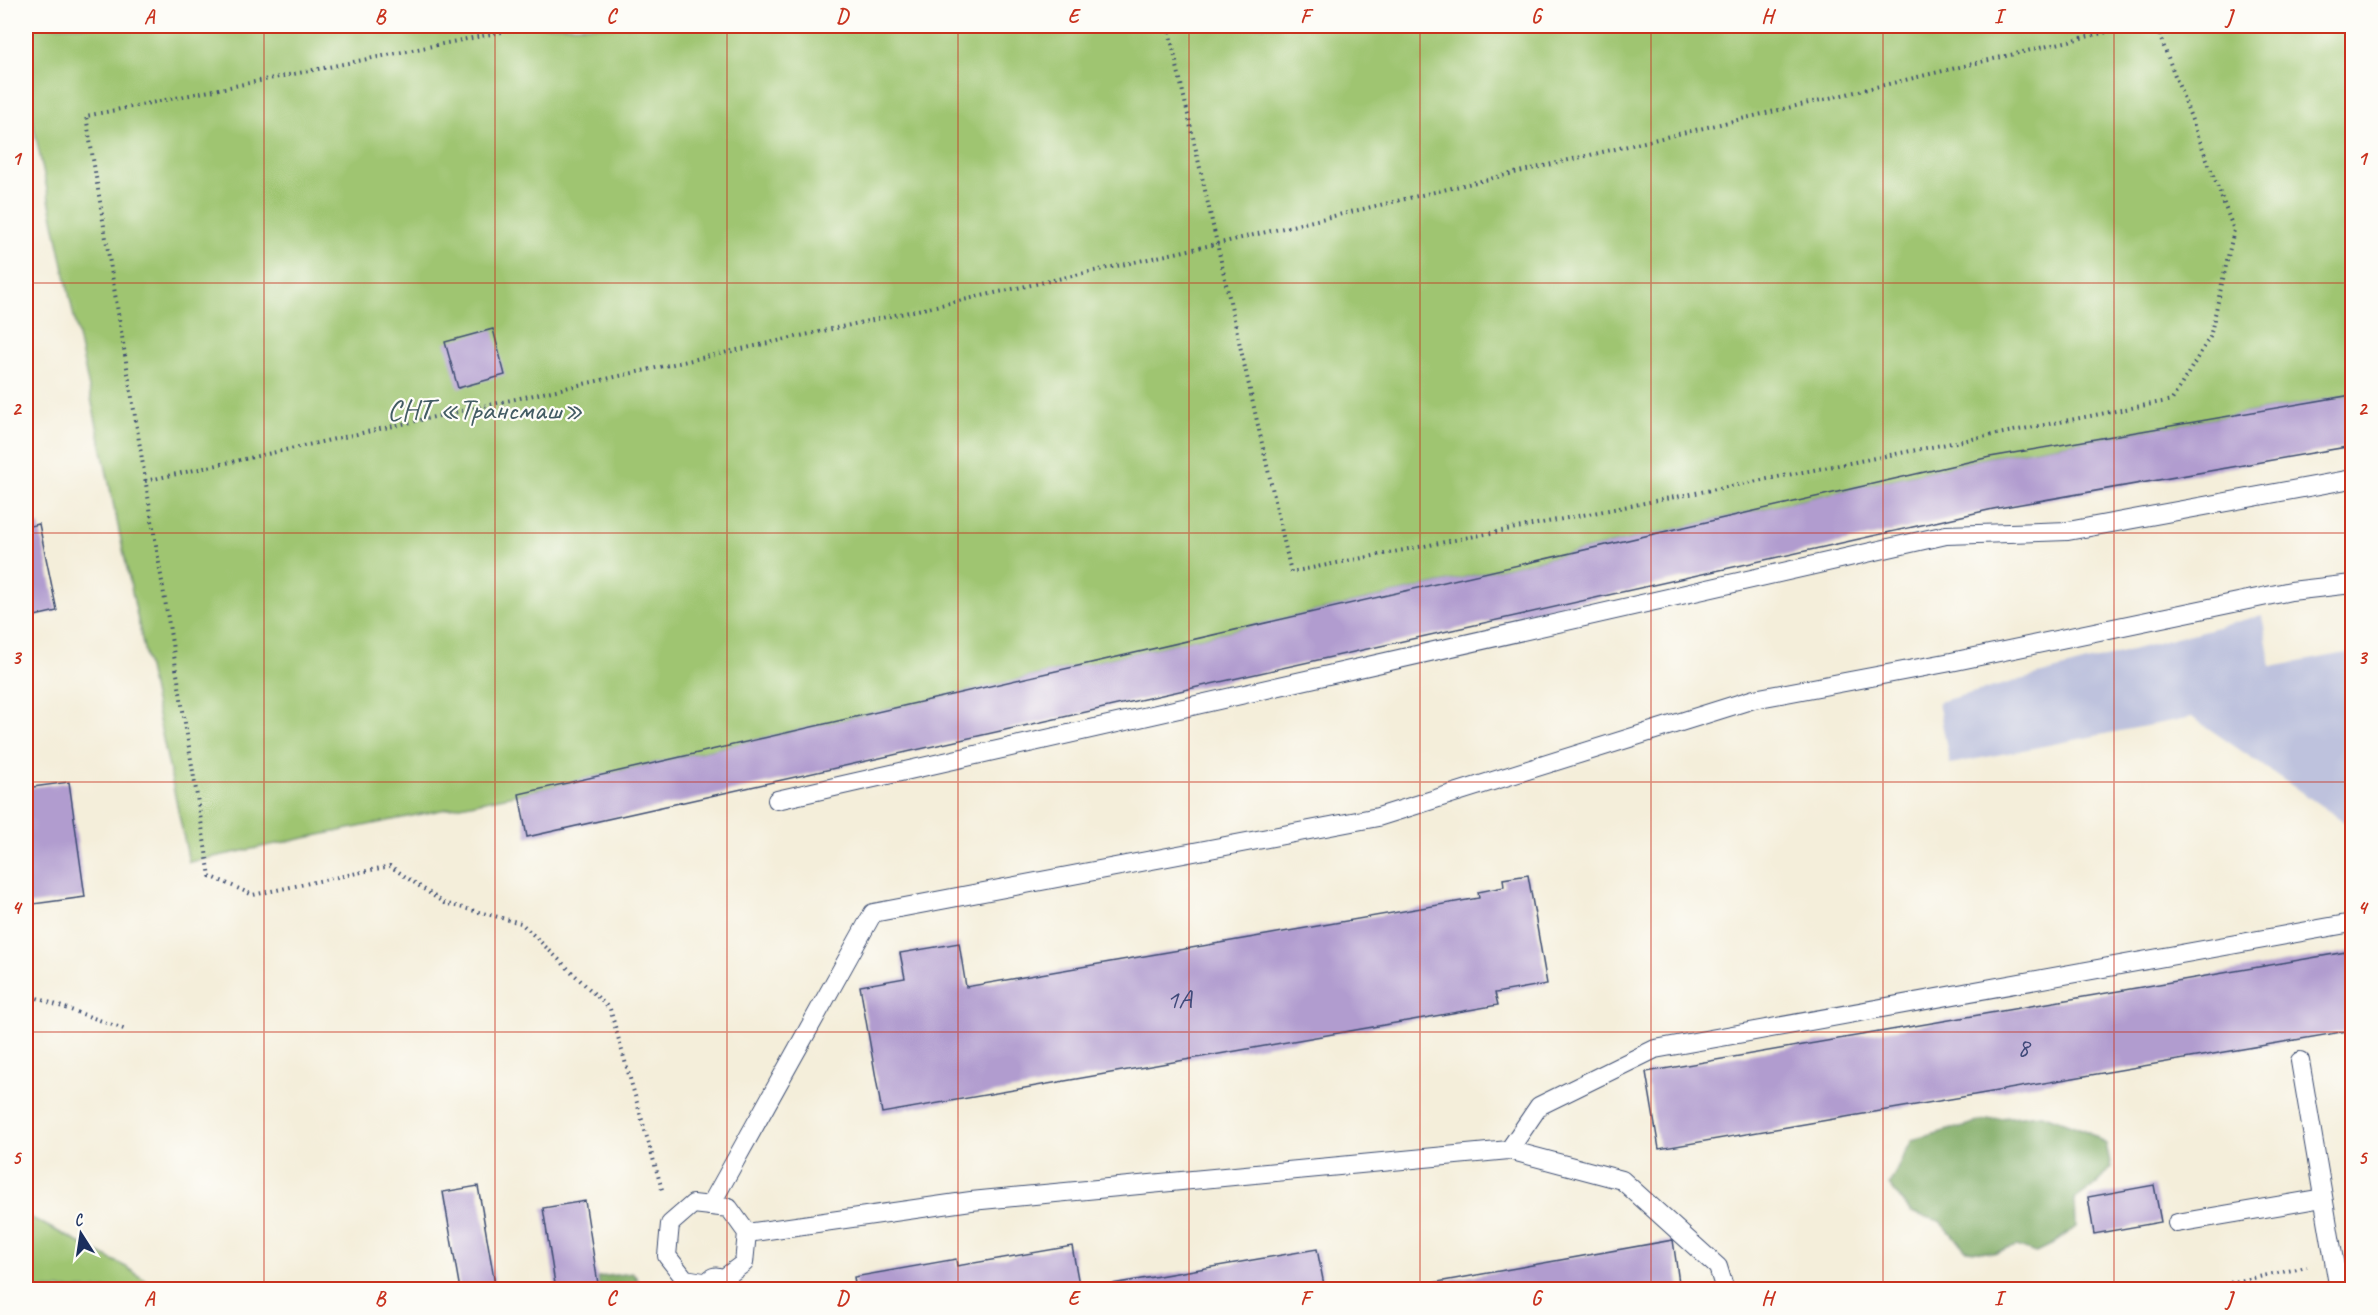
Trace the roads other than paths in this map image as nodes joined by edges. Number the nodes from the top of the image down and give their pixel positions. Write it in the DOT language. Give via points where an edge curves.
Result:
graph roads {
  1 [pos="2352,479"];
  2 [pos="2352,584"];
  3 [pos="777,800"];
  4 [pos="2352,923"];
  5 [pos="2300,1062"];
  6 [pos="1509,1150"];
  7 [pos="2323,1198"];
  8 [pos="710,1206"];
  9 [pos="2177,1223"];
  10 [pos="747,1233"];
  11 [pos="717,1287"];
  12 [pos="1725,1290"];
  13 [pos="2339,1290"];
  1 -- 3 [label="lane" via="2068,531 1946,535"];
  2 -- 8 [label="lane" via="2291,591 1754,699 1378,817 873,914"];
  4 -- 6 [label="lane" via="1655,1049 1539,1106"];
  5 -- 7 [label="lane"];
  6 -- 10 [label="lane" via="971,1201"];
  6 -- 12 [label="lane" via="1622,1180 1718,1267"];
  7 -- 9 [label="lane"];
  7 -- 13 [label="lane"];
  8 -- 10 [label="lane" via="729,1208"];
  8 -- 11 [label="lane" via="693,1204 670,1224 667,1256 685,1279"];
  10 -- 11 [label="lane" via="744,1263"];
}
